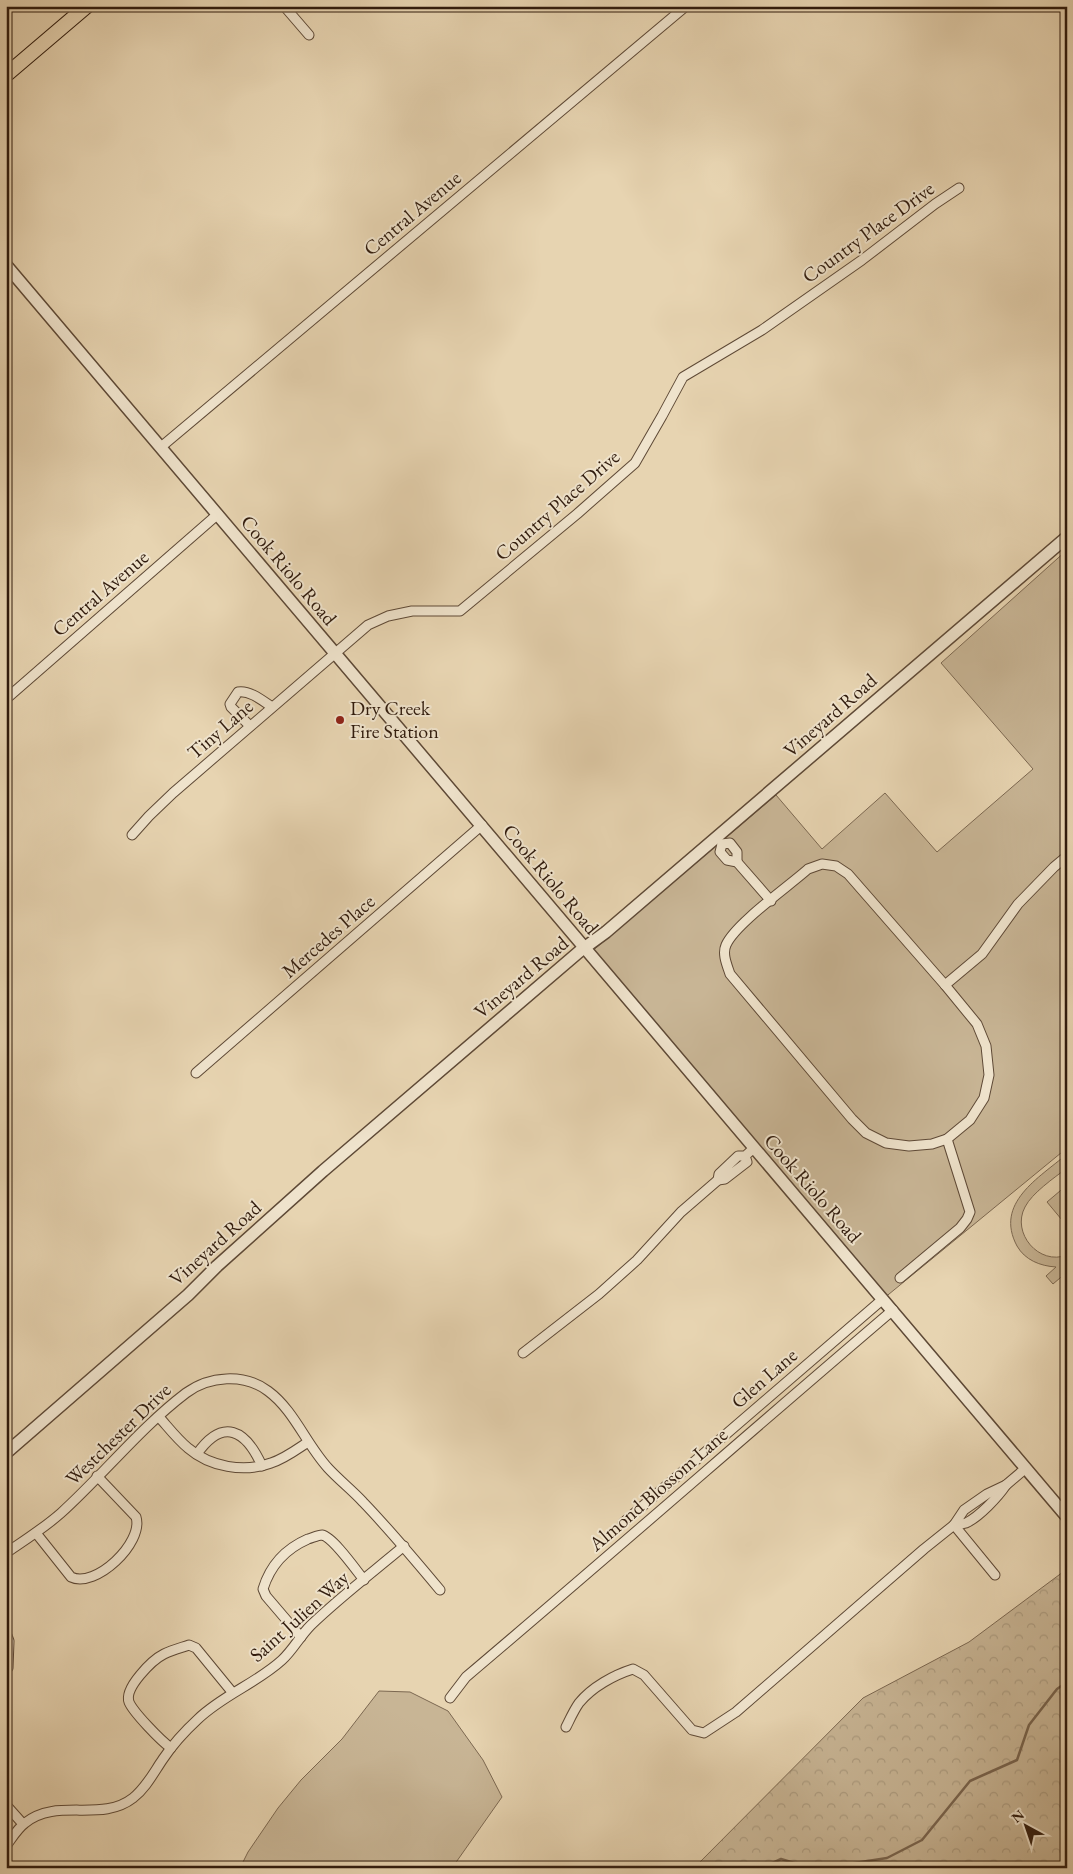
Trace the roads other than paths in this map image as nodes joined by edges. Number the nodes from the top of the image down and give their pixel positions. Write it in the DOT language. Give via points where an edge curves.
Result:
graph roads {
  1 [pos="284,6"];
  2 [pos="686,6"];
  3 [pos="81,8"];
  4 [pos="309,35"];
  5 [pos="6,75"];
  6 [pos="960,188"];
  7 [pos="6,265"];
  8 [pos="161,447"];
  9 [pos="218,514"];
  10 [pos="1067,537"];
  11 [pos="336,653"];
  12 [pos="6,699"];
  13 [pos="272,707"];
  14 [pos="250,726"];
  15 [pos="482,825"];
  16 [pos="132,835"];
  17 [pos="719,841"];
  18 [pos="1066,857"];
  19 [pos="771,901"];
  20 [pos="586,948"];
  21 [pos="945,985"];
  22 [pos="196,1073"];
  23 [pos="947,1139"];
  24 [pos="750,1152"];
  25 [pos="900,1278"];
  26 [pos="883,1299"];
  27 [pos="893,1310"];
  28 [pos="523,1354"];
  29 [pos="159,1417"];
  30 [pos="308,1442"];
  31 [pos="6,1452"];
  32 [pos="197,1454"];
  33 [pos="262,1466"];
  34 [pos="1026,1468"];
  35 [pos="97,1476"];
  36 [pos="1067,1517"];
  37 [pos="623,1523"];
  38 [pos="954,1525"];
  39 [pos="36,1533"];
  40 [pos="404,1546"];
  41 [pos="6,1553"];
  42 [pos="995,1575"];
  43 [pos="364,1580"];
  44 [pos="440,1590"];
  45 [pos="6,1633"];
  46 [pos="301,1636"];
  47 [pos="8,1668"];
  48 [pos="232,1692"];
  49 [pos="450,1698"];
  50 [pos="566,1727"];
  51 [pos="170,1748"];
  52 [pos="6,1805"];
  53 [pos="24,1824"];
  54 [pos="6,1846"];
  1 -- 4 [label="street"];
  2 -- 8 [label="street, Central Avenue"];
  3 -- 5 [label="main road"];
  6 -- 11 [label="street, Country Place Drive" via="762,330 683,377 634,463 460,611 412,611 388,616 368,625"];
  7 -- 8 [label="street, Cook Riolo Road"];
  8 -- 9 [label="street, Cook Riolo Road"];
  9 -- 11 [label="street, Cook Riolo Road"];
  9 -- 12 [label="street, Central Avenue"];
  10 -- 17 [label="street, Vineyard Road"];
  11 -- 13 [label="street, Tiny Lane"];
  11 -- 15 [label="street, Cook Riolo Road"];
  13 -- 14 [label="street, Tiny Lane"];
  13 -- 14 [label="street" via="245,691 238,692 231,707"];
  14 -- 16 [label="street, Tiny Lane" via="173,793"];
  15 -- 20 [label="street, Cook Riolo Road"];
  15 -- 22 [label="street, Mercedes Place"];
  17 -- 19 [label="street" via="730,843 737,852 737,862"];
  17 -- 20 [label="street, Vineyard Road"];
  18 -- 21 [label="street" via="1018,904 982,954"];
  19 -- 21 [label="street" via="808,869 822,864 836,866 848,874"];
  19 -- 23 [label="street" via="734,931 725,946 725,961 730,974 866,1132 886,1143 910,1146"];
  20 -- 24 [label="street, Cook Riolo Road"];
  20 -- 31 [label="street, Vineyard Road" via="323,1171 188,1295"];
  21 -- 23 [label="street" via="977,1024 986,1046 989,1075 984,1098 970,1120"];
  23 -- 25 [label="street" via="970,1212 960,1228"];
  24 -- 26 [label="street, Cook Riolo Road"];
  24 -- 28 [label="street" via="738,1156 732,1168 719,1174 718,1180 599,1294"];
  26 -- 27 [label="street, Cook Riolo Road"];
  26 -- 37 [label="street, Glen Lane"];
  27 -- 34 [label="street, Cook Riolo Road"];
  27 -- 49 [label="street, Almond Blossom Lane" via="466,1677"];
  29 -- 30 [label="street, Westchester Drive" via="201,1384 242,1380 267,1390 280,1402"];
  29 -- 32 [label="street"];
  29 -- 35 [label="street, Westchester Drive"];
  30 -- 33 [label="street" via="285,1457"];
  30 -- 40 [label="street, Westchester Drive" via="328,1468"];
  32 -- 33 [label="street" via="216,1464 239,1468"];
  32 -- 33 [label="street" via="216,1434 236,1433 252,1446"];
  34 -- 36 [label="street, Cook Riolo Road"];
  34 -- 38 [label="street" via="977,1515 966,1523"];
  35 -- 39 [label="street, Westchester Drive"];
  35 -- 39 [label="street" via="136,1517 138,1524 125,1551 113,1564 98,1574 76,1580"];
  38 -- 42 [label="street"];
  38 -- 50 [label="street" via="736,1712 704,1732 692,1730 644,1675 633,1669 598,1687 580,1702"];
  39 -- 41 [label="street, Westchester Drive"];
  40 -- 43 [label="street, Saint Julien Way"];
  40 -- 44 [label="street, Westchester Drive"];
  43 -- 46 [label="street, Saint Julien Way"];
  43 -- 46 [label="street" via="322,1535 302,1542 280,1558 266,1576 262,1589"];
  45 -- 47 [label="street" via="9,1641"];
  46 -- 48 [label="street, Saint Julien Way" via="283,1659"];
  48 -- 51 [label="street, Saint Julien Way" via="199,1718"];
  48 -- 51 [label="street" via="196,1648 189,1645 162,1655 150,1664 128,1697"];
  51 -- 53 [label="street, Saint Julien Way" via="141,1790 122,1805 91,1811 50,1811"];
  52 -- 53 [label="street"];
  53 -- 54 [label="street"];
}
